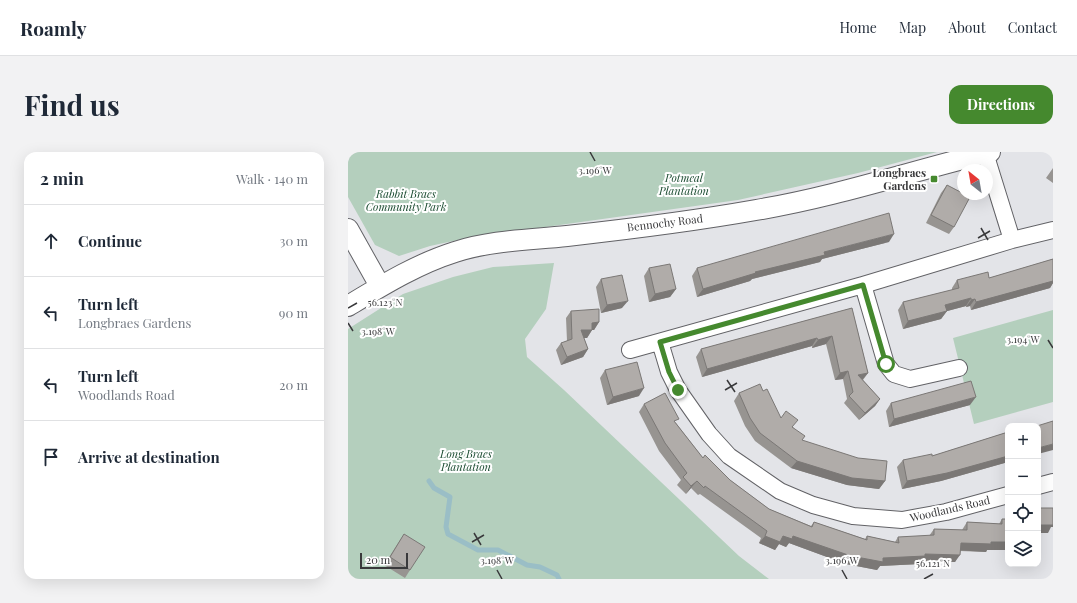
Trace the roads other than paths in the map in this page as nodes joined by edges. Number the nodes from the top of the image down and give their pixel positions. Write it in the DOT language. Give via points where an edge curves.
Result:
graph roads {
  1 [pos="988,153"];
  2 [pos="348,229"];
  3 [pos="1053,230"];
  4 [pos="1012,240"];
  5 [pos="863,285"];
  6 [pos="380,286"];
  7 [pos="348,306"];
  8 [pos="660,342"];
  9 [pos="630,350"];
  10 [pos="959,368"];
  11 [pos="1053,482"];
  12 [pos="1041,485"];
  13 [pos="1005,496"];
  1 -- 4 [label="street"];
  1 -- 6 [label="street, Bennochy Road" via="789,205 718,217 568,236 501,241 455,252 414,268"];
  2 -- 6 [label="street"];
  3 -- 4 [label="street"];
  4 -- 5 [label="street"];
  5 -- 8 [label="street"];
  5 -- 10 [label="street" via="886,364 894,374 910,379"];
  6 -- 7 [label="street, Bennochy Road"];
  8 -- 9 [label="street"];
  8 -- 13 [label="street, Woodlands Road" via="669,372 678,390 709,434 729,456 780,491 813,505 853,516 902,520 946,512"];
  11 -- 12 [label="street"];
}
